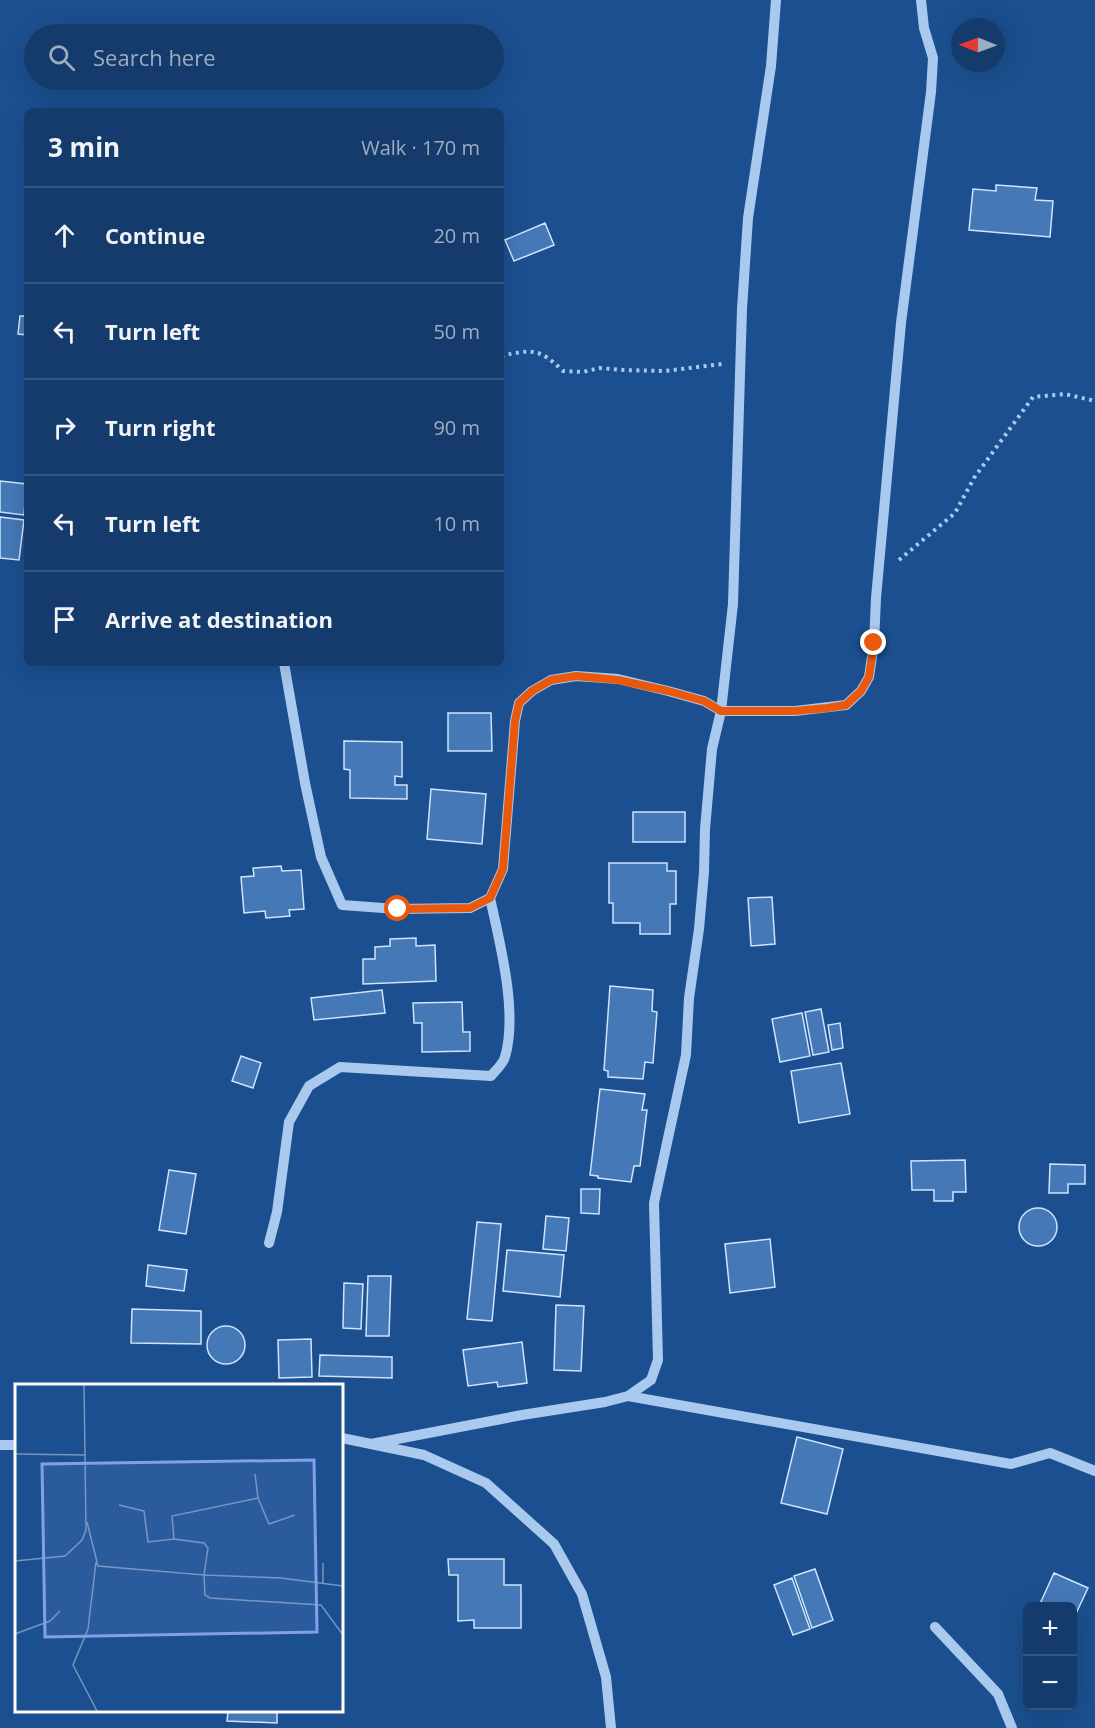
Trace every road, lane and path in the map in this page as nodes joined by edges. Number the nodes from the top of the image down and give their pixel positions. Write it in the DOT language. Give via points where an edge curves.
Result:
graph roads {
  1 [pos="776,0"];
  2 [pos="921,0"];
  3 [pos="504,356"];
  4 [pos="741,363"];
  5 [pos="1095,401"];
  6 [pos="878,578"];
  7 [pos="285,666"];
  8 [pos="721,711"];
  9 [pos="490,898"];
  10 [pos="269,1243"];
  11 [pos="628,1396"];
  12 [pos="344,1438"];
  13 [pos="371,1444"];
  14 [pos="1095,1471"];
  15 [pos="935,1627"];
  16 [pos="611,1728"];
  17 [pos="1012,1728"];
  1 -- 4 [label="street" via="771,66 748,218"];
  2 -- 6 [label="street" via="933,58 931,92 901,323"];
  3 -- 4 [label="path" via="537,351 563,371 583,372 598,368 665,371"];
  4 -- 8 [label="street" via="733,604"];
  5 -- 6 [label="path" via="1065,394 1033,397 974,478 955,513"];
  6 -- 8 [label="street" via="869,677 846,705 795,711"];
  7 -- 9 [label="street" via="321,857 342,905 470,908"];
  8 -- 9 [label="street" via="695,699 618,680 576,676 551,680 532,691 519,703 515,721 503,869"];
  8 -- 11 [label="street" via="712,749 686,1055 654,1203 658,1360 651,1380"];
  9 -- 10 [label="street" via="505,969 509,1030 505,1060 491,1076 340,1067 309,1086 288,1122 277,1212"];
  11 -- 13 [label="street"];
  11 -- 14 [label="street" via="1011,1464 1050,1453"];
  12 -- 13 [label="street"];
  13 -- 16 [label="street" via="423,1455 486,1483 554,1544 582,1594 606,1677"];
  15 -- 17 [label="street" via="998,1694"];
}
